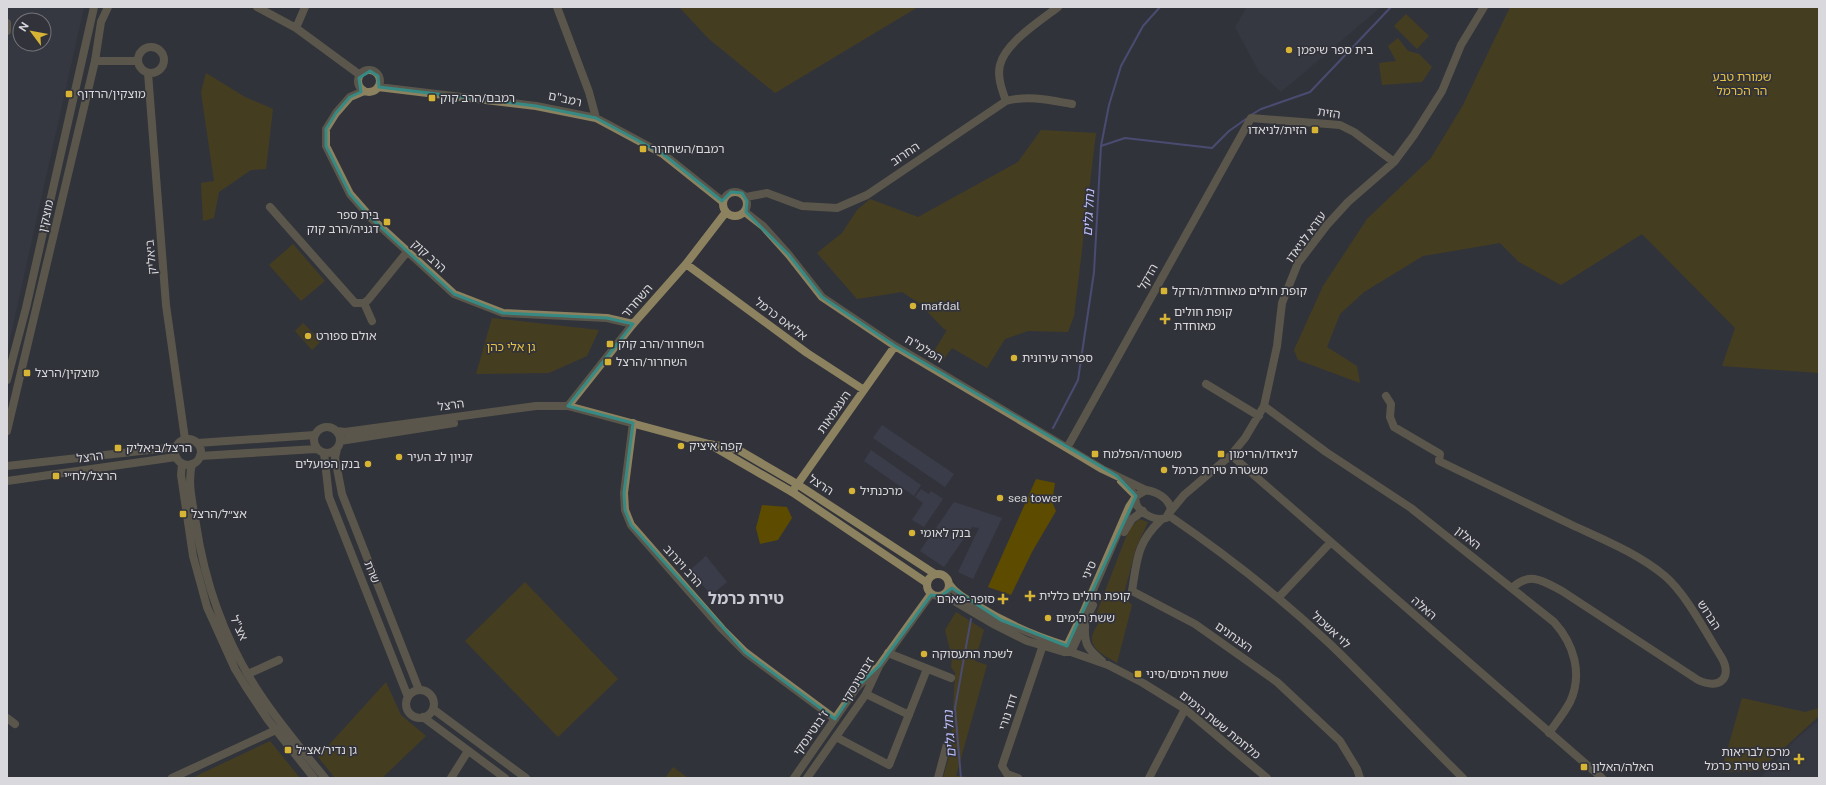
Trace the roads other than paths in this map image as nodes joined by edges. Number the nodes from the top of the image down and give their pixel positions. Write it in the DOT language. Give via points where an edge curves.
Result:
graph roads {
  1 [pos="94,7"];
  2 [pos="108,7"];
  3 [pos="256,7"];
  4 [pos="305,7"];
  5 [pos="557,7"];
  6 [pos="1058,7"];
  7 [pos="1484,7"];
  8 [pos="7,23"];
  9 [pos="296,28"];
  10 [pos="7,31"];
  11 [pos="95,61"];
  12 [pos="138,61"];
  13 [pos="148,73"];
  14 [pos="360,75"];
  15 [pos="378,87"];
  16 [pos="364,91"];
  17 [pos="1006,101"];
  18 [pos="1072,104"];
  19 [pos="596,118"];
  20 [pos="1251,118"];
  21 [pos="1394,162"];
  22 [pos="746,197"];
  23 [pos="722,201"];
  24 [pos="270,207"];
  25 [pos="726,212"];
  26 [pos="745,212"];
  27 [pos="407,252"];
  28 [pos="686,264"];
  29 [pos="364,303"];
  30 [pos="372,321"];
  31 [pos="633,324"];
  32 [pos="895,346"];
  33 [pos="7,380"];
  34 [pos="1206,384"];
  35 [pos="864,390"];
  36 [pos="1386,396"];
  37 [pos="568,406"];
  38 [pos="1264,406"];
  39 [pos="1259,416"];
  40 [pos="633,423"];
  41 [pos="7,430"];
  42 [pos="337,431"];
  43 [pos="315,435"];
  44 [pos="185,439"];
  45 [pos="340,441"];
  46 [pos="197,443"];
  47 [pos="709,444"];
  48 [pos="176,447"];
  49 [pos="1066,448"];
  50 [pos="316,449"];
  51 [pos="337,449"];
  52 [pos="324,453"];
  53 [pos="1231,455"];
  54 [pos="200,456"];
  55 [pos="176,457"];
  56 [pos="182,464"];
  57 [pos="192,464"];
  58 [pos="7,466"];
  59 [pos="1116,476"];
  60 [pos="7,481"];
  61 [pos="798,484"];
  62 [pos="1146,490"];
  63 [pos="792,492"];
  64 [pos="1184,495"];
  65 [pos="1136,497"];
  66 [pos="1167,500"];
  67 [pos="1143,511"];
  68 [pos="1167,516"];
  69 [pos="1331,542"];
  70 [pos="935,574"];
  71 [pos="927,583"];
  72 [pos="949,584"];
  73 [pos="1512,588"];
  74 [pos="932,594"];
  75 [pos="944,595"];
  76 [pos="1278,598"];
  77 [pos="1085,622"];
  78 [pos="1043,645"];
  79 [pos="1067,650"];
  80 [pos="888,653"];
  81 [pos="279,660"];
  82 [pos="879,666"];
  83 [pos="1108,666"];
  84 [pos="927,669"];
  85 [pos="248,674"];
  86 [pos="951,678"];
  87 [pos="419,690"];
  88 [pos="866,694"];
  89 [pos="408,697"];
  90 [pos="433,708"];
  91 [pos="1185,709"];
  92 [pos="909,715"];
  93 [pos="423,717"];
  94 [pos="7,718"];
  95 [pos="835,719"];
  96 [pos="15,724"];
  97 [pos="280,729"];
  98 [pos="1549,733"];
  99 [pos="836,736"];
  100 [pos="947,744"];
  101 [pos="468,751"];
  102 [pos="183,776"];
  103 [pos="172,778"];
  104 [pos="314,778"];
  105 [pos="325,778"];
  106 [pos="451,778"];
  107 [pos="505,778"];
  108 [pos="526,778"];
  109 [pos="794,778"];
  110 [pos="807,778"];
  111 [pos="938,778"];
  112 [pos="1018,778"];
  113 [pos="1149,778"];
  114 [pos="1267,778"];
  115 [pos="1360,778"];
  116 [pos="1463,778"];
  117 [pos="1602,778"];
  1 -- 33 [label="street, מוצקין" via="28,301"];
  2 -- 11 [label="street, מוצקין" via="101,22"];
  3 -- 9 [label="street"];
  4 -- 9 [label="street"];
  5 -- 19 [label="street" via="589,92"];
  6 -- 17 [label="street" via="1007,49 1000,66 1000,82"];
  7 -- 21 [label="street, עזרא לניאדו" via="1461,45 1442,91"];
  8 -- 10 [label="street"];
  9 -- 14 [label="street"];
  11 -- 12 [label="street"];
  11 -- 41 [label="street, מוצקין"];
  12 -- 13 [label="street" via="141,68"];
  12 -- 13 [label="street" via="143,49 152,47 160,50 164,57 163,66 156,72"];
  13 -- 44 [label="street, ביאליק" via="166,305"];
  14 -- 15 [label="street" via="366,71 373,72 380,80"];
  14 -- 16 [label="street" via="358,82"];
  15 -- 16 [label="street, רמב\"ם" via="373,91"];
  15 -- 19 [label="street, רמב\"ם" via="536,106"];
  16 -- 27 [label="street, הרב קוק" via="350,96 336,113 326,130 326,146 350,194"];
  17 -- 18 [label="street, החרוב" via="1041,98"];
  17 -- 22 [label="street, החרוב" via="866,195 836,208 802,206 767,193"];
  19 -- 23 [label="street, רמב\"ם" via="663,154"];
  20 -- 21 [label="street, הזית" via="1340,125 1354,132"];
  20 -- 49 [label="street, הדקל"];
  21 -- 38 [label="street, עזרא לניאדו" via="1326,225 1298,263 1282,303 1277,346"];
  22 -- 23 [label="street" via="733,191"];
  22 -- 26 [label="street" via="748,205"];
  23 -- 25 [label="street"];
  24 -- 29 [label="street" via="355,302"];
  25 -- 26 [label="street" via="733,216"];
  25 -- 28 [label="street, השחרור"];
  26 -- 32 [label="street, הפלמ\"ח" via="790,255 822,297"];
  27 -- 29 [label="street"];
  27 -- 31 [label="street, הרב קוק" via="454,294 503,313 606,318"];
  28 -- 31 [label="street, השחרור"];
  28 -- 35 [label="street, אליאס כרמל" via="807,353"];
  29 -- 30 [label="street"];
  31 -- 37 [label="street, השחרור"];
  32 -- 35 [label="street, העצמאות"];
  32 -- 49 [label="street, הפלמ\"ח"];
  34 -- 39 [label="street"];
  35 -- 61 [label="street, העצמאות"];
  36 -- 73 [label="street, הברוש" via="1391,404 1390,417 1394,427 1440,454 1439,461 1634,554 1665,576 1681,594 1725,662 1725,676 1721,682 1711,685 1698,680 1540,579 1530,579"];
  37 -- 40 [label="street, הרצל"];
  37 -- 42 [label="street, הרצל" via="536,406"];
  37 -- 45 [label="street, הרצל"];
  38 -- 39 [label="street, עזרא לניאדו"];
  38 -- 73 [label="street, האלון" via="1326,452 1411,508"];
  39 -- 53 [label="street, עזרא לניאדו"];
  40 -- 47 [label="street, הרצל"];
  40 -- 95 [label="street, הרב וינרוב" via="624,493 625,510 631,525 722,630 745,652"];
  42 -- 43 [label="street" via="327,427 319,429"];
  42 -- 45 [label="street"];
  43 -- 46 [label="street"];
  43 -- 50 [label="street"];
  44 -- 46 [label="street"];
  44 -- 48 [label="street"];
  45 -- 51 [label="street"];
  46 -- 54 [label="street"];
  47 -- 61 [label="street, הרצל" via="737,449"];
  47 -- 63 [label="street, הרצל"];
  48 -- 55 [label="street"];
  48 -- 58 [label="street, הרצל"];
  49 -- 59 [label="street, הפלמ\"ח"];
  50 -- 52 [label="street"];
  50 -- 54 [label="street"];
  51 -- 52 [label="street" via="329,454"];
  51 -- 87 [label="street, שרת" via="335,458 342,494"];
  52 -- 89 [label="street, שרת" via="329,497"];
  53 -- 64 [label="street, עזרא לניאדו"];
  53 -- 69 [label="street, האלה"];
  54 -- 57 [label="street"];
  55 -- 56 [label="street"];
  55 -- 60 [label="street, הרצל"];
  56 -- 57 [label="street"];
  56 -- 97 [label="street, אצ\"ל" via="181,475 193,556 207,607 235,669"];
  57 -- 85 [label="street, אצ\"ל" via="190,479 200,551 209,586"];
  59 -- 62 [label="street, הפלמ\"ח"];
  59 -- 65 [label="street, הפלמ\"ח"];
  61 -- 63 [label="street, העצמאות"];
  61 -- 70 [label="street, הרצל"];
  62 -- 65 [label="street"];
  62 -- 66 [label="street"];
  63 -- 71 [label="street, הרצל"];
  64 -- 66 [label="street, עזרא לניאדו"];
  64 -- 68 [label="street, עזרא לניאדו"];
  65 -- 67 [label="street" via="1137,505"];
  65 -- 79 [label="street, סיני" via="1129,507"];
  66 -- 68 [label="street"];
  67 -- 68 [label="street" via="1153,518"];
  67 -- 77 [label="street, סיני" via="1127,525"];
  68 -- 76 [label="street, לוי אשכול" via="1205,540"];
  68 -- 115 [label="street, הצנחנים" via="1150,530 1139,550 1132,591 1195,624 1277,682 1340,741"];
  69 -- 76 [label="street"];
  69 -- 98 [label="street, האלה"];
  70 -- 71 [label="street" via="929,577"];
  70 -- 72 [label="street" via="944,575"];
  71 -- 74 [label="street" via="927,588"];
  72 -- 75 [label="street"];
  72 -- 79 [label="street, מלחמת ששת הימים" via="959,595 1001,620"];
  73 -- 98 [label="street, האלון" via="1554,622 1563,632 1574,655 1575,688"];
  74 -- 75 [label="street"];
  74 -- 80 [label="street, ז׳בוטינסקי"];
  75 -- 78 [label="street, מלחמת ששת הימים" via="1010,633"];
  76 -- 116 [label="street, לוי אשכול" via="1330,645"];
  77 -- 79 [label="street, סיני"];
  77 -- 83 [label="street" via="1084,635 1088,648"];
  78 -- 79 [label="street, מלחמת ששת הימים"];
  78 -- 112 [label="street, דוד נורי" via="1002,766 1007,774"];
  79 -- 83 [label="street, מלחמת ששת הימים"];
  80 -- 82 [label="street, ז׳בוטינסקי"];
  80 -- 84 [label="street"];
  81 -- 85 [label="street"];
  82 -- 88 [label="street, ז׳בוטינסקי"];
  82 -- 95 [label="street, ז'בוטינסקי" via="857,687"];
  83 -- 91 [label="street, מלחמת ששת הימים" via="1143,683"];
  84 -- 86 [label="street"];
  84 -- 92 [label="street"];
  85 -- 97 [label="street, אצ\"ל"];
  87 -- 89 [label="street"];
  87 -- 90 [label="street" via="428,692 433,700"];
  88 -- 92 [label="street"];
  88 -- 99 [label="street, ז׳בוטינסקי"];
  89 -- 93 [label="street" via="406,706 410,714 418,718"];
  90 -- 93 [label="street"];
  90 -- 108 [label="street"];
  91 -- 113 [label="street"];
  91 -- 114 [label="street, מלחמת ששת הימים"];
  92 -- 99 [label="street" via="889,766"];
  93 -- 101 [label="street"];
  94 -- 96 [label="street"];
  95 -- 109 [label="street, ז'בוטינסקי"];
  97 -- 102 [label="street"];
  97 -- 104 [label="street, אצ\"ל"];
  97 -- 105 [label="street, אצ\"ל"];
  98 -- 117 [label="street, האלה"];
  99 -- 110 [label="street, ז׳בוטינסקי"];
  100 -- 111 [label="street"];
  101 -- 106 [label="street"];
  101 -- 107 [label="street"];
  102 -- 103 [label="street"];
}
